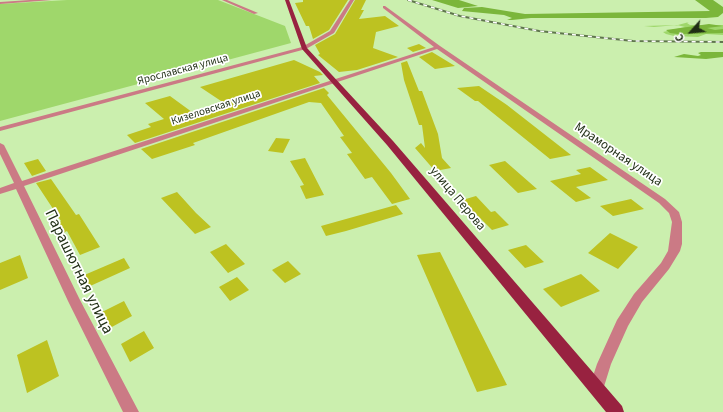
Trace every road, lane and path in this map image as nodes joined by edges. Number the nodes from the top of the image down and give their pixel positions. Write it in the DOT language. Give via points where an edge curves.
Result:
graph roads {
  1 [pos="50,0"];
  2 [pos="224,0"];
  3 [pos="287,0"];
  4 [pos="352,0"];
  5 [pos="0,3"];
  6 [pos="384,7"];
  7 [pos="256,13"];
  8 [pos="438,47"];
  9 [pos="304,48"];
  10 [pos="333,82"];
  11 [pos="0,129"];
  12 [pos="0,145"];
  13 [pos="18,184"];
  14 [pos="0,190"];
  15 [pos="597,388"];
  16 [pos="131,412"];
  17 [pos="616,412"];
  1 -- 5 [label="street"];
  2 -- 7 [label="street"];
  3 -- 9 [label="main road, улица Перова"];
  4 -- 9 [label="street, Ярославская улица" via="332,32"];
  6 -- 8 [label="street, Мраморная улица"];
  8 -- 10 [label="street, Кизеловская улица"];
  8 -- 15 [label="street, Мраморная улица" via="662,201 676,217 676,244 670,258 638,298 622,324 604,364"];
  9 -- 10 [label="main road, улица Перова"];
  9 -- 11 [label="street, Ярославская улица"];
  10 -- 13 [label="street, Кизеловская улица"];
  10 -- 15 [label="main road, улица Перова" via="390,143"];
  12 -- 13 [label="street, Парашютная улица"];
  13 -- 14 [label="street, Кизеловская улица"];
  13 -- 16 [label="street, Парашютная улица"];
  15 -- 17 [label="main road, улица Перова"];
}
